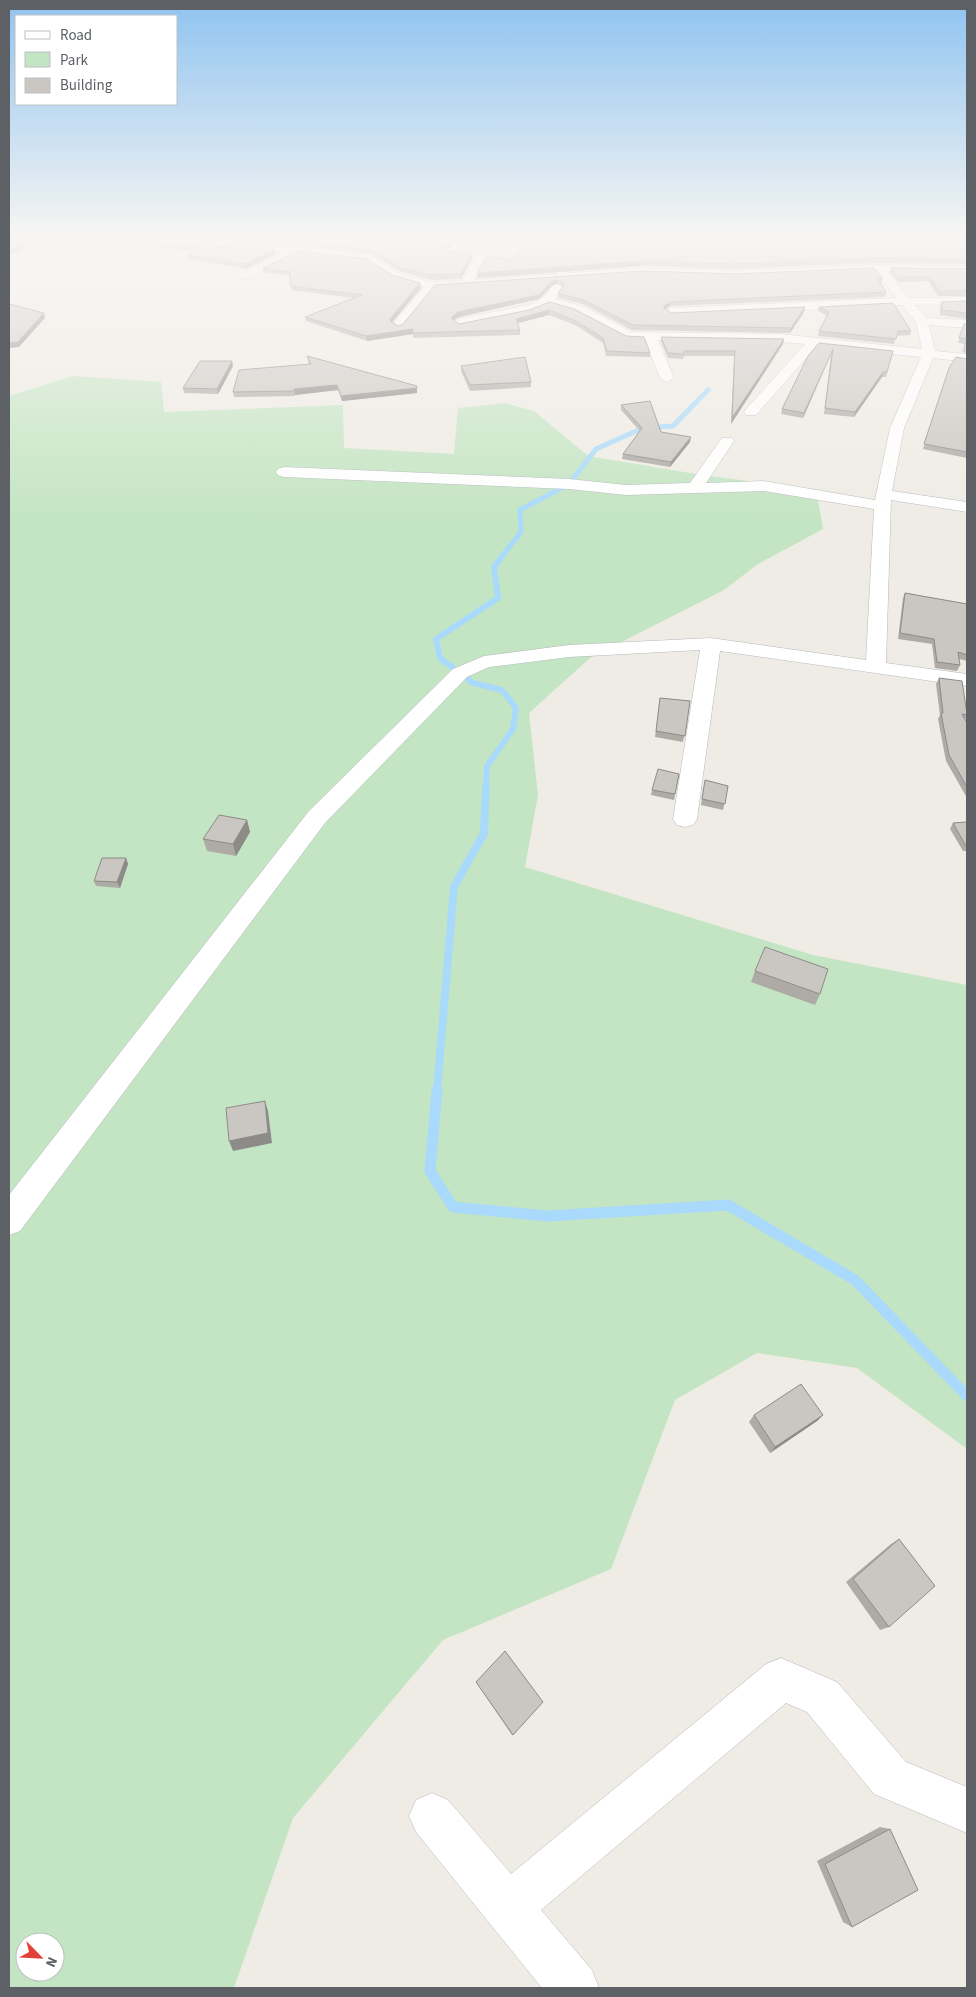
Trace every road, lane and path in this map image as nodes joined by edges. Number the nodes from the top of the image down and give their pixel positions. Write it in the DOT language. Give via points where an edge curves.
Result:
graph roads {
  1 [pos="621,331"];
  2 [pos="675,331"];
  3 [pos="775,331"];
  4 [pos="924,331"];
  5 [pos="650,336"];
  6 [pos="676,337"];
  7 [pos="780,338"];
  8 [pos="814,342"];
  9 [pos="929,353"];
  10 [pos="967,358"];
  11 [pos="667,378"];
  12 [pos="752,412"];
  13 [pos="727,441"];
  14 [pos="284,472"];
  15 [pos="695,488"];
  16 [pos="883,500"];
  17 [pos="967,507"];
  18 [pos="712,644"];
  19 [pos="876,668"];
  20 [pos="967,680"];
  21 [pos="684,818"];
  22 [pos="9,1220"];
  23 [pos="967,1810"];
  24 [pos="432,1816"];
  25 [pos="508,1907"];
  26 [pos="574,1988"];
  1 -- 5 [label="street" via="630,336"];
  2 -- 6 [label="street"];
  3 -- 7 [label="street"];
  4 -- 9 [label="street"];
  5 -- 6 [label="street"];
  5 -- 11 [label="street"];
  6 -- 7 [label="street"];
  7 -- 8 [label="street"];
  8 -- 9 [label="street"];
  8 -- 12 [label="street"];
  9 -- 10 [label="street"];
  9 -- 16 [label="street" via="897,428"];
  13 -- 15 [label="street"];
  14 -- 15 [label="street" via="569,484 626,490"];
  15 -- 16 [label="street" via="764,486"];
  16 -- 17 [label="street"];
  16 -- 19 [label="street"];
  18 -- 19 [label="street"];
  18 -- 21 [label="street"];
  18 -- 22 [label="street" via="569,651 484,662 460,673 316,817"];
  19 -- 20 [label="street"];
  23 -- 25 [label="street" via="890,1778 822,1697 780,1680"];
  24 -- 25 [label="street"];
  25 -- 26 [label="street"];
}
